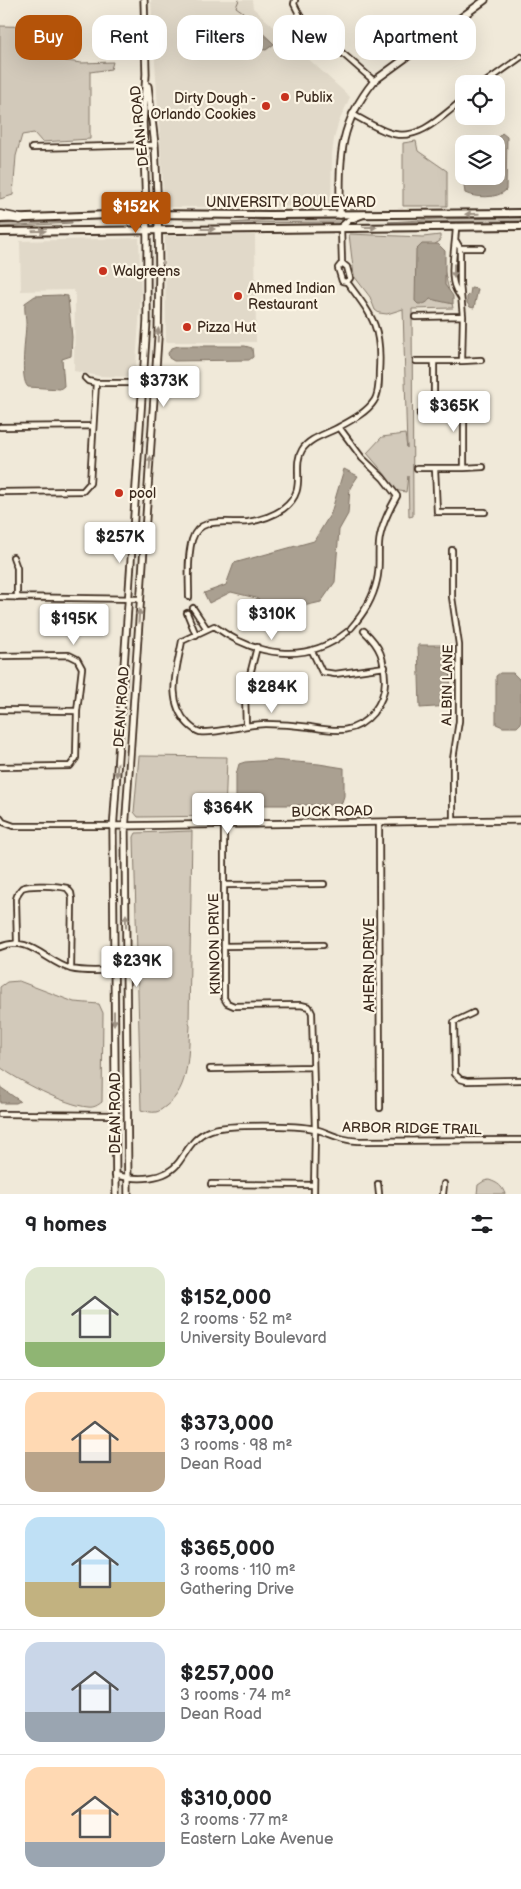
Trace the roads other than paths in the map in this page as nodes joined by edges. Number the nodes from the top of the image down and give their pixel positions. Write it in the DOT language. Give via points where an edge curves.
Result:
graph roads {
  1 [pos="144,0"];
  2 [pos="295,0"];
  3 [pos="485,0"];
  4 [pos="521,57"];
  5 [pos="146,74"];
  6 [pos="496,75"];
  7 [pos="374,81"];
  8 [pos="455,106"];
  9 [pos="352,114"];
  10 [pos="143,145"];
  11 [pos="156,145"];
  12 [pos="32,148"];
  13 [pos="521,213"];
  14 [pos="146,214"];
  15 [pos="158,214"];
  16 [pos="0,215"];
  17 [pos="340,215"];
  18 [pos="362,215"];
  19 [pos="20,219"];
  20 [pos="0,220"];
  21 [pos="456,226"];
  22 [pos="521,226"];
  23 [pos="340,227"];
  24 [pos="146,229"];
  25 [pos="159,229"];
  26 [pos="0,232"];
  27 [pos="456,240"];
  28 [pos="460,248"];
  29 [pos="482,248"];
  30 [pos="342,263"];
  31 [pos="347,282"];
  32 [pos="462,299"];
  33 [pos="416,316"];
  34 [pos="463,316"];
  35 [pos="481,360"];
  36 [pos="416,361"];
  37 [pos="434,361"];
  38 [pos="462,361"];
  39 [pos="85,378"];
  40 [pos="96,383"];
  41 [pos="143,383"];
  42 [pos="155,383"];
  43 [pos="420,414"];
  44 [pos="434,414"];
  45 [pos="464,414"];
  46 [pos="482,414"];
  47 [pos="93,426"];
  48 [pos="0,427"];
  49 [pos="339,427"];
  50 [pos="483,467"];
  51 [pos="416,468"];
  52 [pos="435,468"];
  53 [pos="464,468"];
  54 [pos="0,492"];
  55 [pos="485,512"];
  56 [pos="452,550"];
  57 [pos="12,557"];
  58 [pos="0,597"];
  59 [pos="189,597"];
  60 [pos="17,598"];
  61 [pos="128,599"];
  62 [pos="140,599"];
  63 [pos="193,608"];
  64 [pos="187,613"];
  65 [pos="207,629"];
  66 [pos="364,631"];
  67 [pos="196,635"];
  68 [pos="257,647"];
  69 [pos="312,651"];
  70 [pos="0,656"];
  71 [pos="384,667"];
  72 [pos="0,710"];
  73 [pos="77,711"];
  74 [pos="246,726"];
  75 [pos="0,767"];
  76 [pos="0,818"];
  77 [pos="521,820"];
  78 [pos="453,821"];
  79 [pos="379,823"];
  80 [pos="224,824"];
  81 [pos="126,825"];
  82 [pos="113,826"];
  83 [pos="324,884"];
  84 [pos="225,885"];
  85 [pos="17,943"];
  86 [pos="323,945"];
  87 [pos="224,946"];
  88 [pos="0,947"];
  89 [pos="71,969"];
  90 [pos="114,970"];
  91 [pos="126,970"];
  92 [pos="473,1013"];
  93 [pos="312,1067"];
  94 [pos="210,1069"];
  95 [pos="521,1080"];
  96 [pos="380,1108"];
  97 [pos="0,1114"];
  98 [pos="115,1115"];
  99 [pos="315,1130"];
  100 [pos="521,1140"];
  101 [pos="115,1175"];
  102 [pos="128,1178"];
  103 [pos="211,1184"];
  104 [pos="378,1184"];
  105 [pos="444,1184"];
  106 [pos="314,1185"];
  107 [pos="116,1194"];
  108 [pos="128,1194"];
  109 [pos="314,1194"];
  110 [pos="379,1194"];
  111 [pos="444,1194"];
  1 -- 5 [label="main road, DEAN ROAD"];
  2 -- 7 [label="street" via="300,16"];
  3 -- 7 [label="main road"];
  4 -- 6 [label="street"];
  5 -- 10 [label="main road, DEAN ROAD"];
  5 -- 11 [label="main road, DEAN ROAD"];
  7 -- 9 [label="main road"];
  8 -- 9 [label="street" via="421,132 406,135 394,134"];
  9 -- 17 [label="main road" via="342,148"];
  10 -- 11 [label="street"];
  10 -- 12 [label="street"];
  10 -- 14 [label="main road, DEAN ROAD"];
  11 -- 15 [label="main road, DEAN ROAD"];
  13 -- 18 [label="main road, UNIVERSITY BOULEVARD, one-way"];
  14 -- 15 [label="main road, UNIVERSITY BOULEVARD"];
  14 -- 19 [label="main road, UNIVERSITY BOULEVARD"];
  14 -- 24 [label="main road, DEAN ROAD"];
  15 -- 17 [label="main road, UNIVERSITY BOULEVARD"];
  15 -- 25 [label="main road, DEAN ROAD"];
  16 -- 19 [label="highway"];
  17 -- 18 [label="main road, UNIVERSITY BOULEVARD"];
  18 -- 23 [label="main road"];
  19 -- 20 [label="main road, UNIVERSITY BOULEVARD"];
  21 -- 22 [label="main road, UNIVERSITY BOULEVARD"];
  23 -- 21 [label="main road, UNIVERSITY BOULEVARD, one-way"];
  21 -- 27 [label="street"];
  25 -- 23 [label="main road, UNIVERSITY BOULEVARD, one-way"];
  23 -- 30 [label="street"];
  24 -- 25 [label="main road, UNIVERSITY BOULEVARD"];
  26 -- 24 [label="main road, UNIVERSITY BOULEVARD, one-way"];
  24 -- 41 [label="main road, DEAN ROAD"];
  42 -- 25 [label="main road, DEAN ROAD, one-way"];
  27 -- 28 [label="street"];
  27 -- 32 [label="street, one-way" via="454,285"];
  28 -- 29 [label="street"];
  28 -- 32 [label="street"];
  30 -- 31 [label="street" via="347,267 350,278"];
  30 -- 31 [label="street" via="338,268 342,281"];
  31 -- 49 [label="street" via="372,315 380,349 379,383 375,400 368,408"];
  32 -- 34 [label="street"];
  33 -- 34 [label="street"];
  34 -- 38 [label="street"];
  35 -- 38 [label="street"];
  36 -- 37 [label="street"];
  37 -- 38 [label="street"];
  37 -- 44 [label="street"];
  39 -- 40 [label="street"];
  40 -- 41 [label="street"];
  40 -- 47 [label="street"];
  41 -- 42 [label="street"];
  41 -- 61 [label="main road, DEAN ROAD"];
  62 -- 42 [label="main road, DEAN ROAD, one-way"];
  43 -- 44 [label="street"];
  44 -- 45 [label="street"];
  45 -- 46 [label="street"];
  45 -- 53 [label="street"];
  47 -- 48 [label="street"];
  47 -- 54 [label="street" via="90,483 83,491"];
  49 -- 59 [label="street" via="308,442 301,451 298,486 293,499 284,508 250,521 208,523 196,532 190,548"];
  49 -- 69 [label="street" via="397,496 379,542 378,578 367,609 338,639"];
  50 -- 53 [label="street"];
  51 -- 52 [label="street"];
  52 -- 53 [label="street"];
  52 -- 55 [label="street" via="436,512"];
  56 -- 78 [label="street, ALBIN LANE" via="452,597 459,645"];
  57 -- 60 [label="street" via="17,568"];
  58 -- 60 [label="street"];
  60 -- 61 [label="street"];
  61 -- 62 [label="street"];
  61 -- 82 [label="main road, DEAN ROAD, one-way"];
  81 -- 62 [label="main road, DEAN ROAD, one-way"];
  63 -- 65 [label="street"];
  64 -- 67 [label="street"];
  65 -- 67 [label="street"];
  65 -- 68 [label="street" via="214,626"];
  66 -- 71 [label="street" via="376,642"];
  67 -- 74 [label="street" via="182,641 173,688 182,717 200,732"];
  68 -- 69 [label="street" via="280,653"];
  68 -- 74 [label="street" via="245,694"];
  69 -- 71 [label="street" via="322,672 335,674"];
  70 -- 73 [label="street" via="69,655 77,659 82,668"];
  71 -- 74 [label="street" via="385,688 379,706 356,727 336,731 289,725"];
  72 -- 73 [label="street"];
  73 -- 75 [label="street" via="76,758 70,766"];
  76 -- 82 [label="street" via="14,826"];
  77 -- 78 [label="main road, BUCK ROAD"];
  78 -- 79 [label="main road, BUCK ROAD"];
  79 -- 80 [label="main road, BUCK ROAD"];
  79 -- 96 [label="street, AHERN DRIVE"];
  80 -- 81 [label="main road, BUCK ROAD"];
  80 -- 84 [label="street, KINNON DRIVE"];
  81 -- 82 [label="main road, BUCK ROAD"];
  91 -- 81 [label="main road, DEAN ROAD, one-way"];
  82 -- 90 [label="main road, DEAN ROAD"];
  83 -- 84 [label="street"];
  84 -- 87 [label="street, KINNON DRIVE"];
  85 -- 88 [label="street"];
  85 -- 89 [label="street" via="34,948"];
  85 -- 89 [label="street" via="18,893 29,887 67,888 72,899"];
  86 -- 87 [label="street"];
  87 -- 93 [label="street, KINNON DRIVE" via="224,998 227,1003 234,1006 309,1007 312,1013"];
  89 -- 90 [label="street"];
  90 -- 91 [label="street"];
  90 -- 98 [label="main road, DEAN ROAD, one-way"];
  91 -- 102 [label="main road, DEAN ROAD"];
  92 -- 95 [label="street" via="454,1022 455,1074 467,1081"];
  93 -- 94 [label="street"];
  93 -- 99 [label="street, KINNON DRIVE"];
  97 -- 98 [label="street"];
  98 -- 101 [label="main road, DEAN ROAD"];
  99 -- 100 [label="street, ARBOR RIDGE TRAIL" via="359,1141"];
  99 -- 102 [label="street, ARBOR RIDGE TRAIL" via="222,1127 199,1136 167,1173"];
  99 -- 106 [label="street, KINNON DRIVE"];
  101 -- 102 [label="street, ARBOR RIDGE TRAIL"];
  101 -- 107 [label="main road, DEAN ROAD"];
  102 -- 108 [label="main road, DEAN ROAD"];
  103 -- 106 [label="street"];
  104 -- 110 [label="street"];
  105 -- 111 [label="street"];
  106 -- 109 [label="street, KINNON DRIVE"];
}
